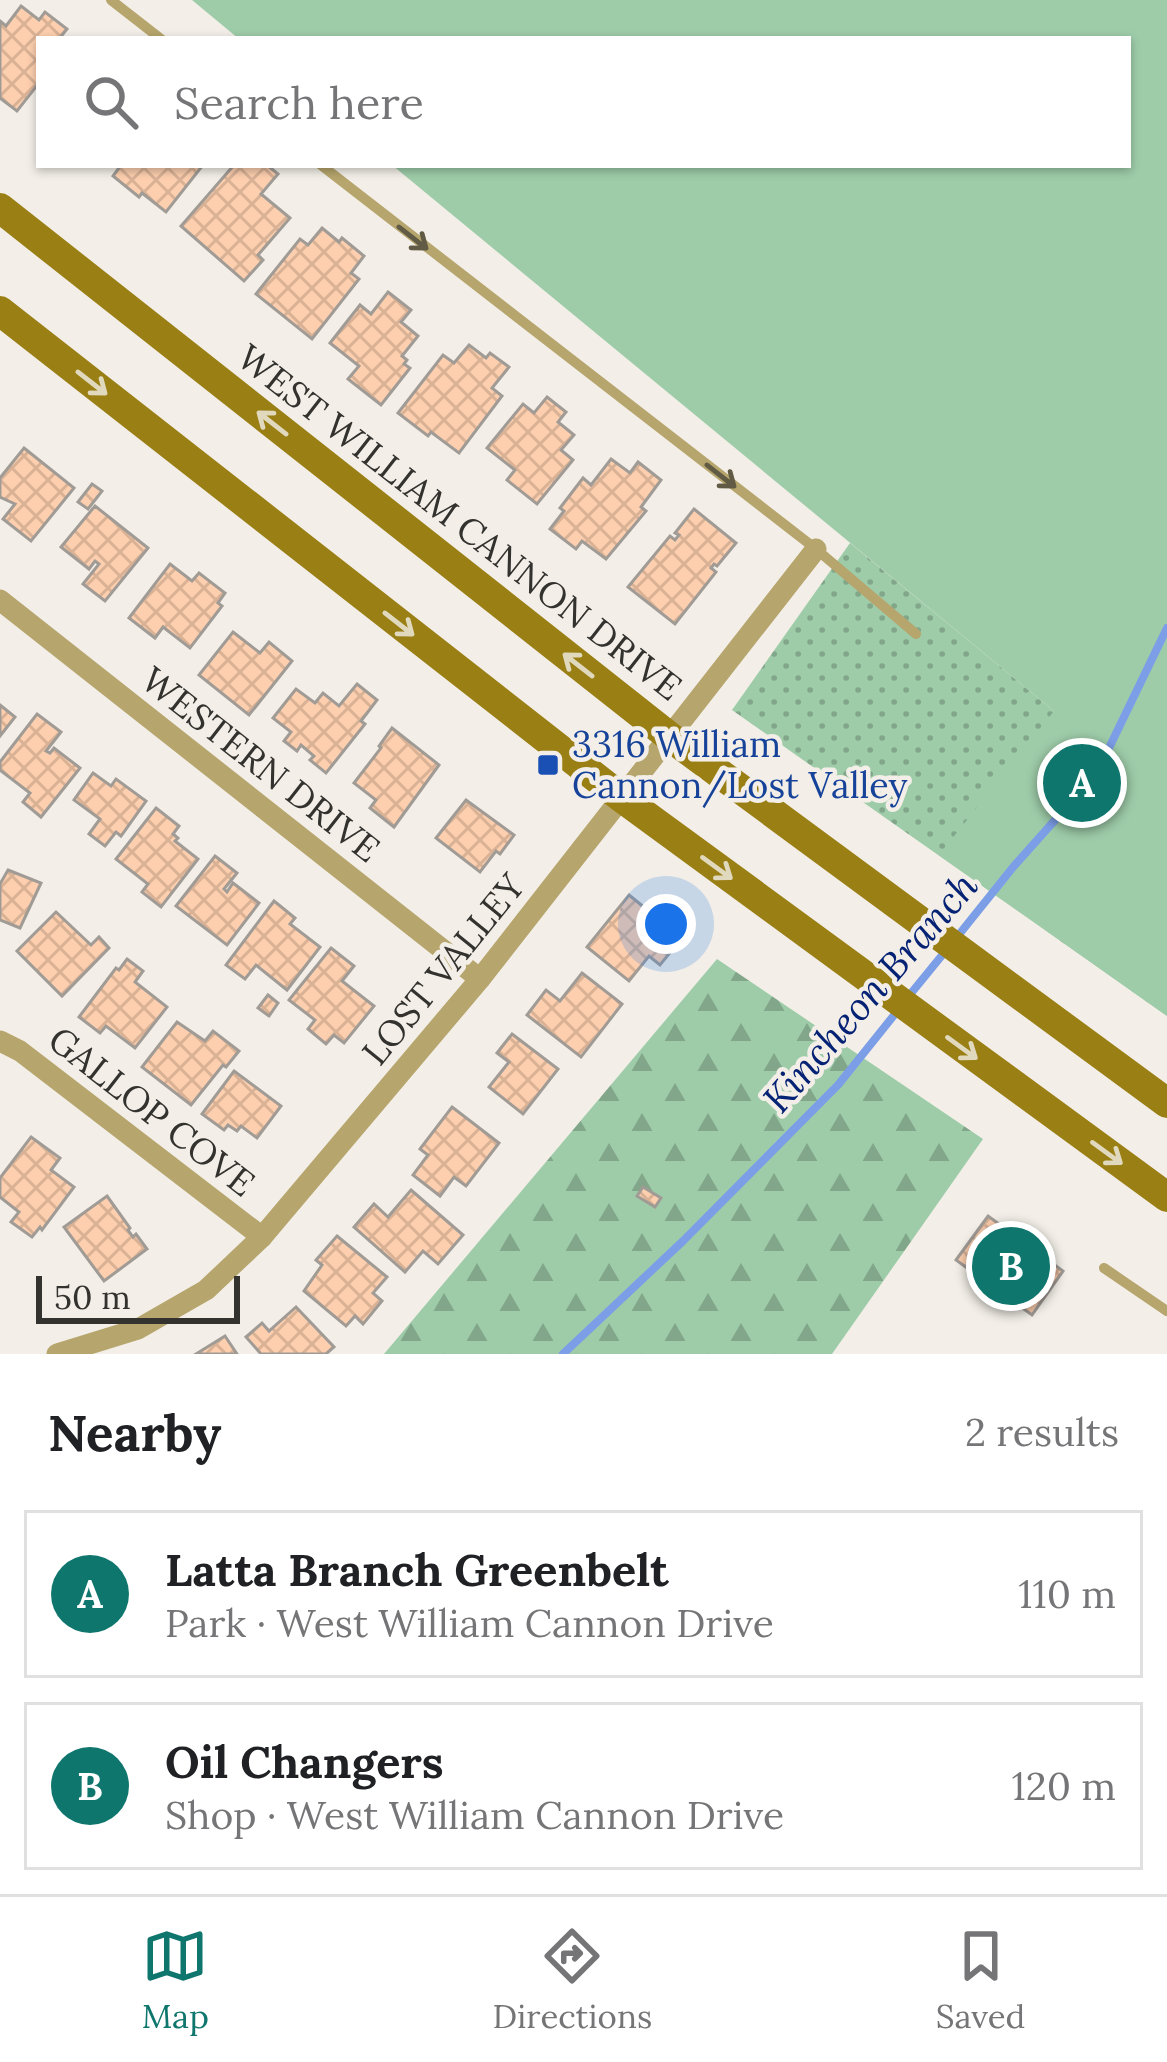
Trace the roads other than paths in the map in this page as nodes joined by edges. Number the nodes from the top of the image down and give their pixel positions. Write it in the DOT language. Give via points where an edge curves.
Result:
graph roads {
  1 [pos="111,0"];
  2 [pos="157,36"];
  3 [pos="325,168"];
  4 [pos="0,208"];
  5 [pos="0,311"];
  6 [pos="816,549"];
  7 [pos="0,600"];
  8 [pos="916,634"];
  9 [pos="670,737"];
  10 [pos="622,799"];
  11 [pos="480,979"];
  12 [pos="0,1040"];
  13 [pos="1167,1103"];
  14 [pos="1164,1188"];
  15 [pos="262,1237"];
  16 [pos="1104,1268"];
  17 [pos="1167,1312"];
  18 [pos="57,1354"];
  1 -- 2 [label="lane"];
  3 -- 6 [label="lane, one-way"];
  9 -- 4 [label="main road, WEST WILLIAM CANNON DRIVE, one-way"];
  5 -- 10 [label="main road, one-way"];
  6 -- 8 [label="lane"];
  6 -- 9 [label="street, LOST VALLEY"];
  7 -- 11 [label="street, WESTERN DRIVE"];
  9 -- 10 [label="street, LOST VALLEY"];
  9 -- 13 [label="main road, WEST WILLIAM CANNON DRIVE"];
  10 -- 11 [label="street, LOST VALLEY"];
  10 -- 14 [label="main road, one-way"];
  11 -- 15 [label="street, LOST VALLEY"];
  12 -- 15 [label="street, GALLOP COVE"];
  15 -- 18 [label="street, LOST VALLEY" via="206,1290 138,1329"];
  16 -- 17 [label="lane"];
}
